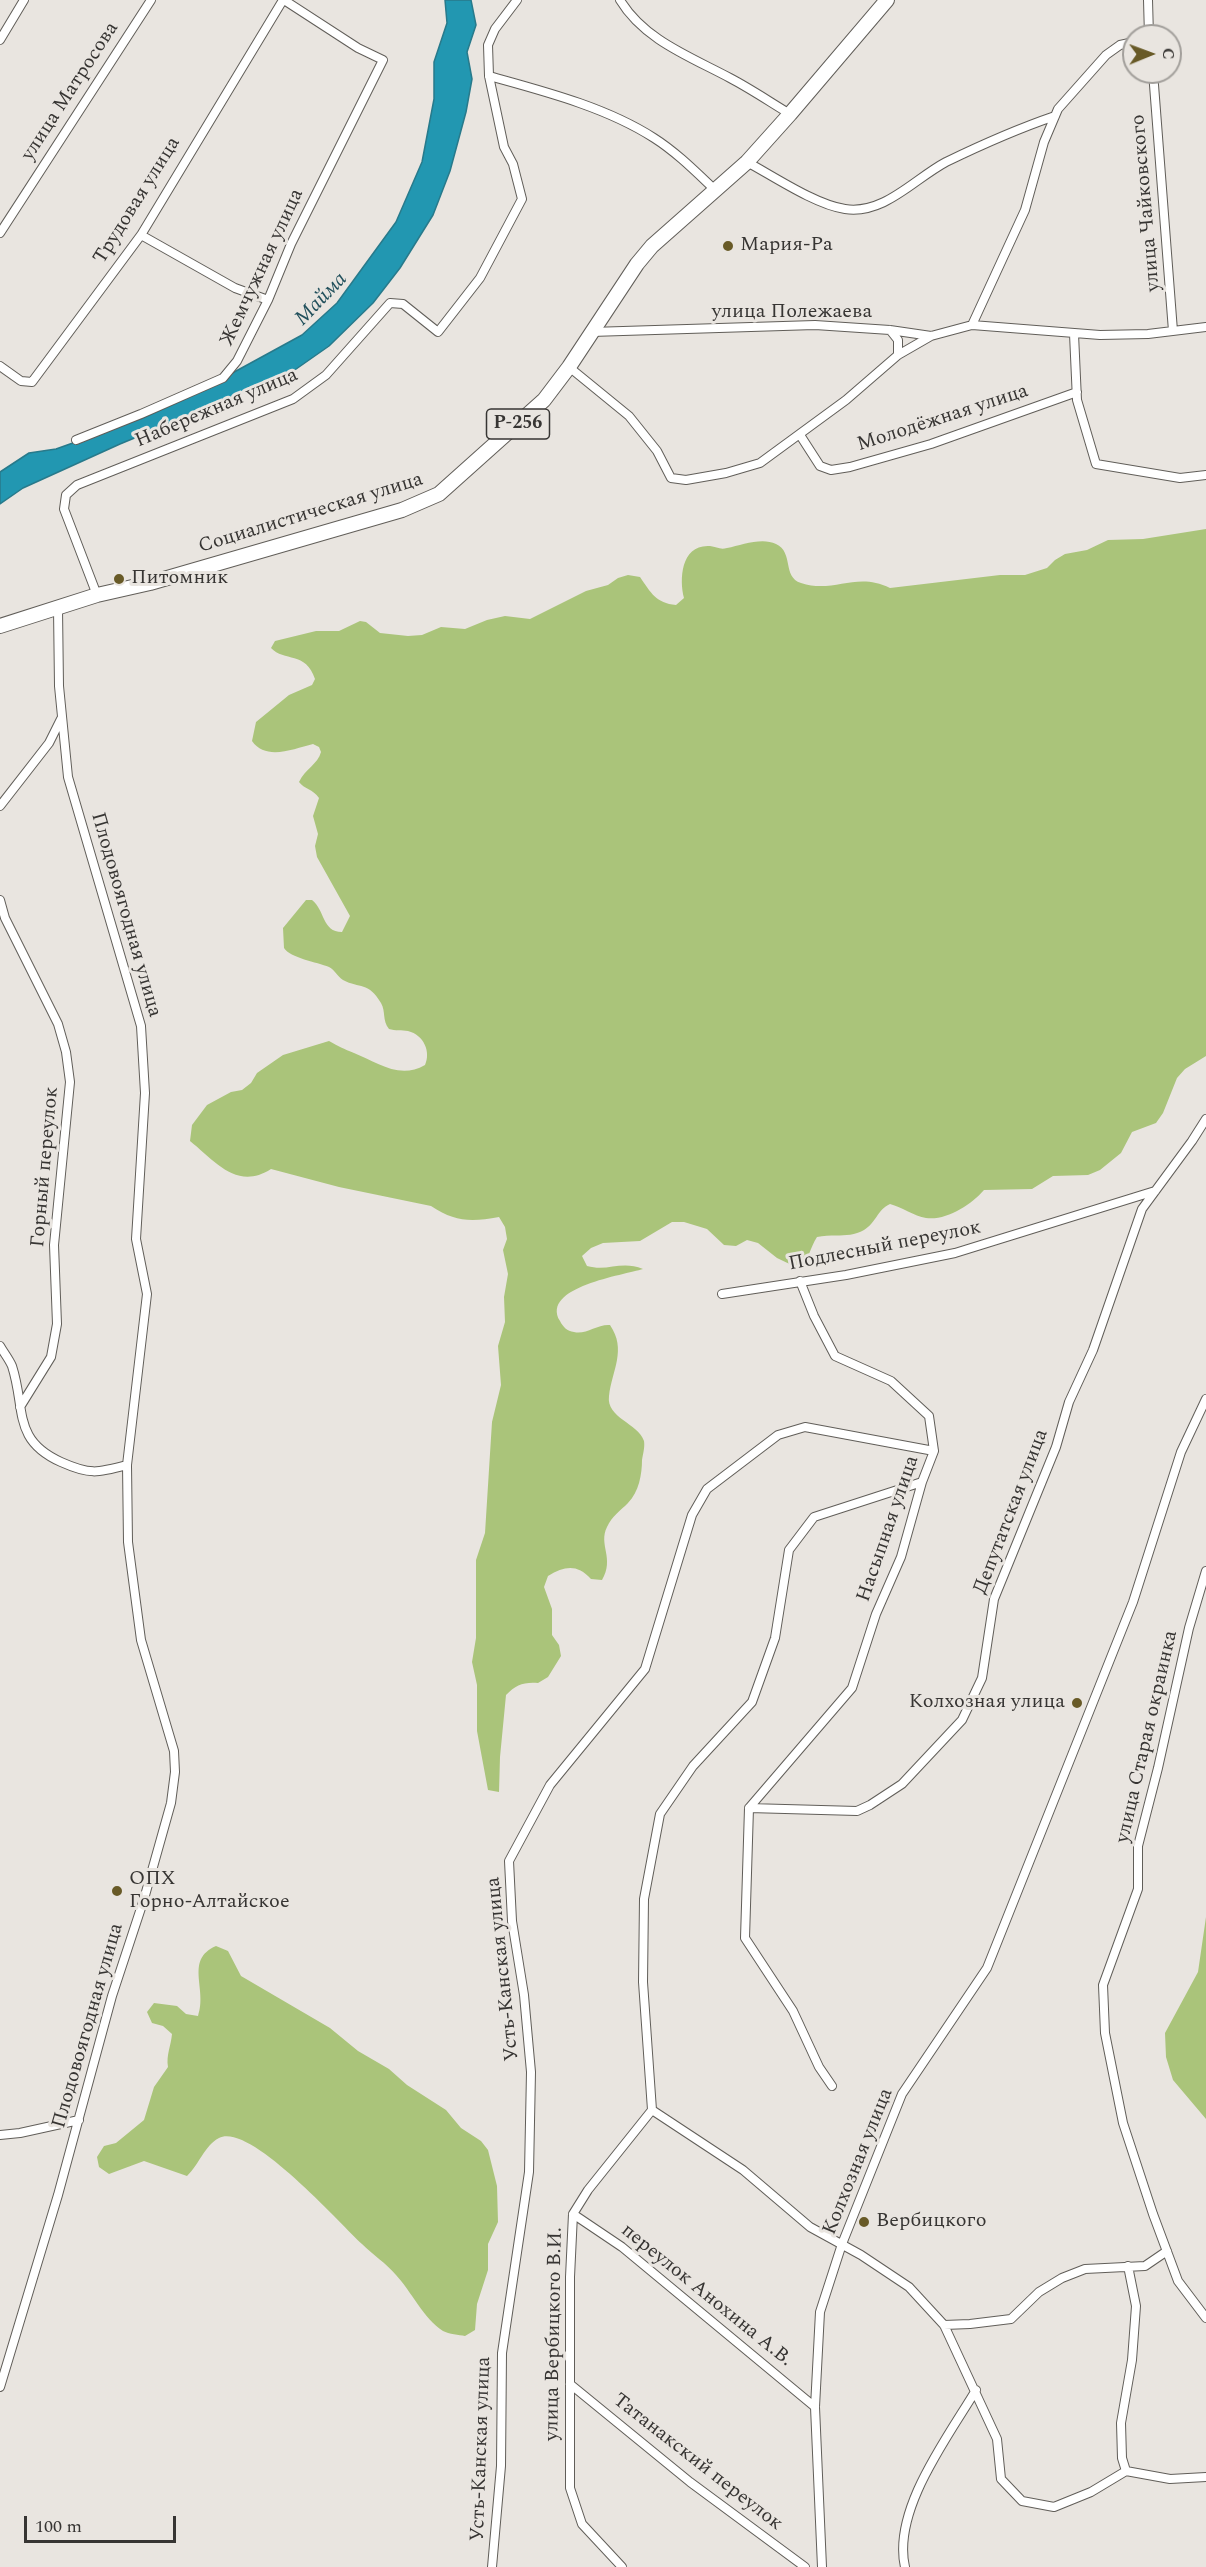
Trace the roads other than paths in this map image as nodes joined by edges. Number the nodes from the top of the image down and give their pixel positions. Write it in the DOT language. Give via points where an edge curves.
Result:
graph roads {
  1 [pos="24,0"];
  2 [pos="151,0"];
  3 [pos="283,0"];
  4 [pos="518,0"];
  5 [pos="621,0"];
  6 [pos="887,0"];
  7 [pos="1148,0"];
  8 [pos="1149,24"];
  9 [pos="0,40"];
  10 [pos="1122,45"];
  11 [pos="489,76"];
  12 [pos="1153,84"];
  13 [pos="790,114"];
  14 [pos="1055,116"];
  15 [pos="747,162"];
  16 [pos="714,189"];
  17 [pos="0,233"];
  18 [pos="141,235"];
  19 [pos="268,300"];
  20 [pos="972,325"];
  21 [pos="1206,327"];
  22 [pos="890,330"];
  23 [pos="1173,331"];
  24 [pos="591,332"];
  25 [pos="1074,334"];
  26 [pos="931,336"];
  27 [pos="898,355"];
  28 [pos="0,366"];
  29 [pos="569,367"];
  30 [pos="1077,392"];
  31 [pos="800,435"];
  32 [pos="76,440"];
  33 [pos="1206,475"];
  34 [pos="97,595"];
  35 [pos="58,609"];
  36 [pos="0,626"];
  37 [pos="61,719"];
  38 [pos="3,798"];
  39 [pos="0,806"];
  40 [pos="0,900"];
  41 [pos="1206,1119"];
  42 [pos="1155,1191"];
  43 [pos="800,1281"];
  44 [pos="722,1294"];
  45 [pos="0,1346"];
  46 [pos="1206,1399"];
  47 [pos="20,1407"];
  48 [pos="934,1451"];
  49 [pos="127,1465"];
  50 [pos="922,1482"];
  51 [pos="1206,1571"];
  52 [pos="749,1808"];
  53 [pos="832,2086"];
  54 [pos="652,2110"];
  55 [pos="79,2120"];
  56 [pos="0,2135"];
  57 [pos="573,2214"];
  58 [pos="842,2244"];
  59 [pos="1167,2251"];
  60 [pos="1128,2266"];
  61 [pos="1206,2318"];
  62 [pos="944,2325"];
  63 [pos="570,2384"];
  64 [pos="0,2387"];
  65 [pos="975,2390"];
  66 [pos="815,2407"];
  67 [pos="1126,2472"];
  68 [pos="1206,2477"];
  69 [pos="494,2565"];
  70 [pos="622,2567"];
  71 [pos="805,2567"];
  72 [pos="822,2567"];
  73 [pos="905,2567"];
  1 -- 9 [label="street"];
  2 -- 17 [label="street, улица Матросова"];
  3 -- 18 [label="street, Трудовая улица"];
  3 -- 19 [label="street, Жемчужная улица" via="383,60 291,244"];
  4 -- 11 [label="street, Набережная улица" via="495,29 488,45"];
  5 -- 13 [label="street" via="644,28 671,48"];
  6 -- 13 [label="main road, Социалистическая улица / Р-256"];
  7 -- 8 [label="street"];
  10 -- 14 [label="street" via="1106,55"];
  11 -- 16 [label="street" via="563,98 652,137"];
  11 -- 34 [label="street, Набережная улица" via="504,147 522,199 473,287 438,332 403,304 390,303 326,375 293,399 77,485 66,495 64,509"];
  12 -- 23 [label="street, улица Чайковского"];
  13 -- 15 [label="main road, Социалистическая улица / Р-256"];
  14 -- 15 [label="street" via="943,164 881,204 857,210 826,205"];
  14 -- 20 [label="street" via="1024,210"];
  15 -- 16 [label="main road, Социалистическая улица / Р-256"];
  16 -- 24 [label="main road, Социалистическая улица / Р-256" via="652,246"];
  18 -- 19 [label="street" via="235,288"];
  18 -- 28 [label="street, Трудовая улица" via="32,382 21,381"];
  19 -- 32 [label="street, Жемчужная улица" via="237,361 223,378"];
  20 -- 25 [label="street, улица Полежаева"];
  20 -- 26 [label="street, улица Полежаева"];
  21 -- 23 [label="street, улица Полежаева"];
  22 -- 24 [label="street, улица Полежаева" via="815,326"];
  22 -- 26 [label="street, улица Полежаева"];
  22 -- 27 [label="street" via="898,340"];
  23 -- 25 [label="street, улица Полежаева"];
  24 -- 29 [label="main road, Социалистическая улица / Р-256"];
  25 -- 30 [label="street"];
  26 -- 27 [label="street"];
  27 -- 31 [label="street"];
  29 -- 31 [label="street" via="629,416 657,451 671,478 686,480 760,463"];
  29 -- 34 [label="main road, Социалистическая улица / Р-256" via="544,400 459,478 419,504"];
  30 -- 31 [label="street, Молодёжная улица" via="931,444 831,470 820,466"];
  30 -- 33 [label="street" via="1096,464 1180,478"];
  34 -- 35 [label="main road, Социалистическая улица / Р-256"];
  35 -- 36 [label="main road, Социалистическая улица / Р-256"];
  35 -- 37 [label="street, Плодовоягодная улица"];
  37 -- 38 [label="street" via="49,742"];
  37 -- 49 [label="street, Плодовоягодная улица" via="68,777 141,1026 145,1093 136,1239 147,1294"];
  38 -- 39 [label="street"];
  40 -- 47 [label="street, Горный переулок" via="58,1024 70,1082 54,1245 57,1324 51,1357"];
  41 -- 42 [label="street, Депутатская улица"];
  42 -- 43 [label="street, Подлесный переулок" via="955,1253"];
  42 -- 52 [label="street, Депутатская улица" via="1142,1209 1093,1350 1069,1402 1056,1446 994,1599 982,1678 962,1720 902,1784 857,1811"];
  43 -- 44 [label="street, Подлесный переулок"];
  43 -- 48 [label="street, Насыпная улица" via="835,1356 891,1381 929,1416"];
  45 -- 47 [label="street" via="11,1364"];
  46 -- 58 [label="street, Колхозная улица" via="1181,1452 1133,1602 987,1968 902,2094"];
  47 -- 49 [label="street" via="30,1440 43,1454 90,1473"];
  48 -- 50 [label="street, Насыпная улица"];
  48 -- 69 [label="street, Усть-Канская улица" via="806,1427 778,1435 707,1489 692,1515 645,1669 550,1785 509,1861 512,1921 531,2072 529,2172 502,2353 501,2466"];
  49 -- 55 [label="street, Плодовоягодная улица" via="128,1542 141,1640 174,1751 175,1772 163,1832 112,1996"];
  50 -- 52 [label="street, Насыпная улица" via="901,1557 876,1614 852,1688"];
  50 -- 54 [label="street" via="814,1517 795,1541 789,1550 775,1638 752,1702 693,1766 660,1814 644,1899 643,1982"];
  51 -- 59 [label="street, улица Старая окраинка" via="1138,1846 1138,1889 1103,1985 1105,2033 1123,2123"];
  52 -- 53 [label="street" via="745,1938 793,2011"];
  54 -- 57 [label="street, улица Вербицкого В.И."];
  54 -- 58 [label="street" via="743,2170 810,2227"];
  55 -- 56 [label="street"];
  55 -- 64 [label="street, Плодовоягодная улица"];
  57 -- 63 [label="street, улица Вербицкого В.И."];
  57 -- 66 [label="street, переулок Анохина А.В." via="622,2247"];
  58 -- 62 [label="street" via="909,2287"];
  58 -- 66 [label="street, Колхозная улица" via="820,2312"];
  59 -- 60 [label="street" via="1145,2266"];
  59 -- 61 [label="street, улица Старая окраинка" via="1178,2281"];
  60 -- 62 [label="street" via="1085,2270 1062,2278 1039,2292 1011,2319"];
  60 -- 67 [label="street" via="1136,2306 1121,2423"];
  62 -- 65 [label="street"];
  63 -- 70 [label="street, улица Вербицкого В.И." via="570,2488 582,2524"];
  63 -- 71 [label="street, Татанакский переулок" via="690,2482"];
  65 -- 67 [label="street" via="997,2439 1000,2479 1022,2501 1053,2507"];
  65 -- 73 [label="street" via="929,2468 905,2522"];
  66 -- 72 [label="street, Колхозная улица"];
  67 -- 68 [label="street" via="1170,2479"];
}
